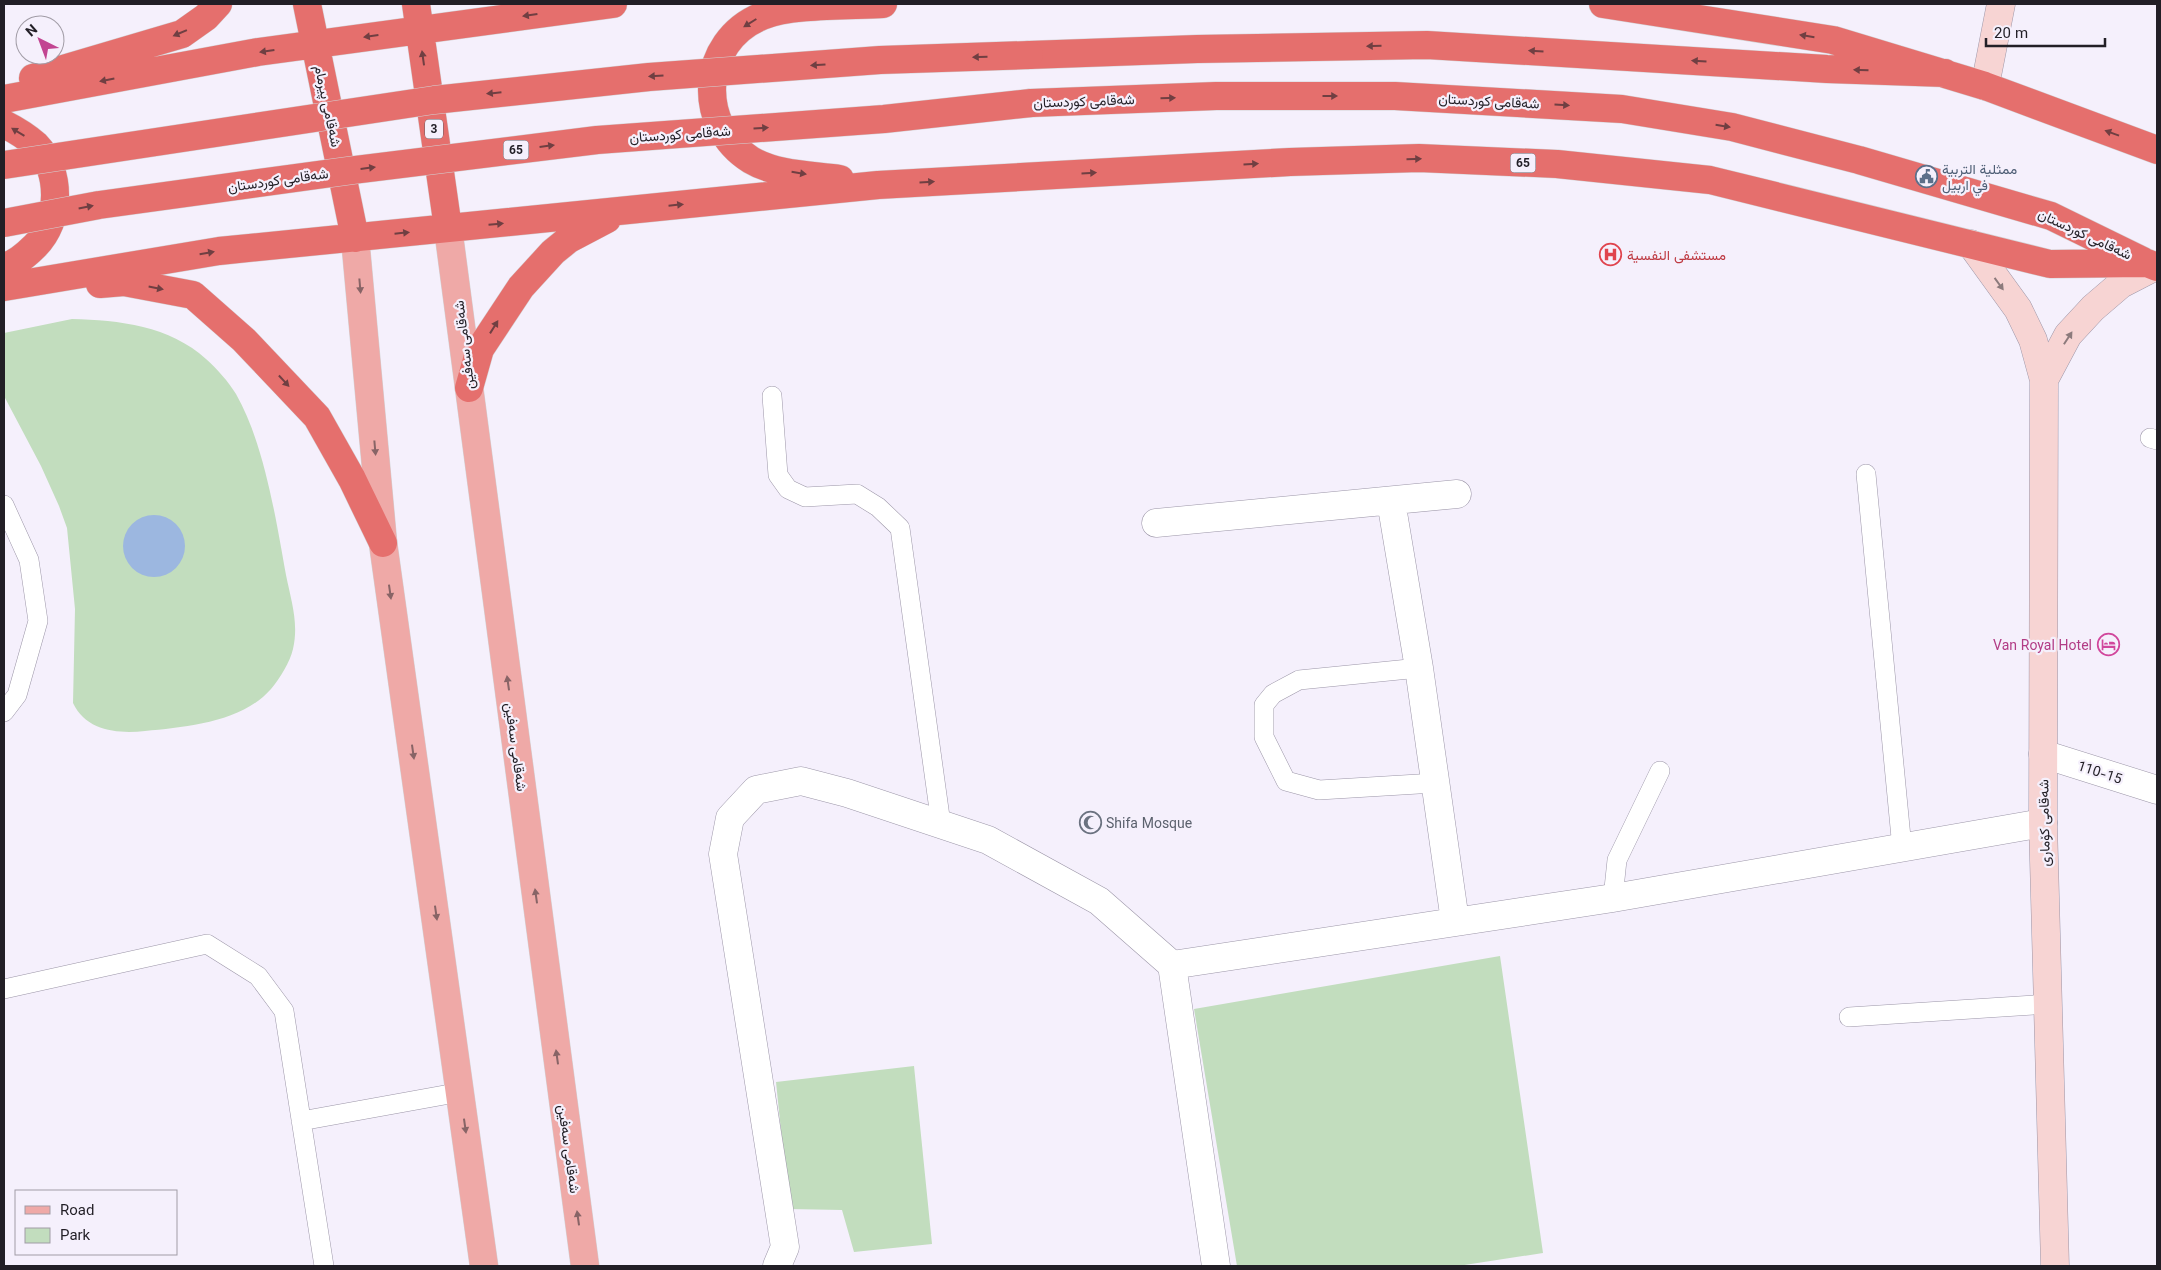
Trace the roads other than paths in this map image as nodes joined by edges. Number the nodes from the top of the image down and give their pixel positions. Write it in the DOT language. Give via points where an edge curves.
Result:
graph roads {
  1 [pos="218,4"];
  2 [pos="307,4"];
  3 [pos="613,4"];
  4 [pos="883,4"];
  5 [pos="1603,4"];
  6 [pos="2001,4"];
  7 [pos="418,17"];
  8 [pos="315,44"];
  9 [pos="1944,72"];
  10 [pos="1986,86"];
  11 [pos="4,87"];
  12 [pos="4,99"];
  13 [pos="4,124"];
  14 [pos="2157,150"];
  15 [pos="4,165"];
  16 [pos="878,185"];
  17 [pos="628,210"];
  18 [pos="4,223"];
  19 [pos="448,228"];
  20 [pos="356,238"];
  21 [pos="1971,244"];
  22 [pos="2153,265"];
  23 [pos="4,267"];
  24 [pos="4,287"];
  25 [pos="4,292"];
  26 [pos="2044,380"];
  27 [pos="469,388"];
  28 [pos="772,396"];
  29 [pos="1866,474"];
  30 [pos="1457,494"];
  31 [pos="1391,501"];
  32 [pos="4,505"];
  33 [pos="1156,523"];
  34 [pos="383,543"];
  35 [pos="1419,668"];
  36 [pos="4,712"];
  37 [pos="2043,754"];
  38 [pos="1660,770"];
  39 [pos="1435,783"];
  40 [pos="2157,790"];
  41 [pos="2043,823"];
  42 [pos="941,824"];
  43 [pos="1902,848"];
  44 [pos="1613,898"];
  45 [pos="1455,921"];
  46 [pos="1172,965"];
  47 [pos="4,989"];
  48 [pos="2048,1004"];
  49 [pos="1849,1017"];
  50 [pos="461,1092"];
  51 [pos="301,1122"];
  52 [pos="324,1266"];
  53 [pos="484,1266"];
  54 [pos="585,1266"];
  55 [pos="777,1266"];
  56 [pos="1216,1266"];
  57 [pos="2055,1266"];
  1 -- 11 [label="highway, one-way" via="182,34"];
  2 -- 8 [label="highway, شەقامی پیرمام"];
  3 -- 7 [label="highway, one-way"];
  4 -- 16 [label="highway, one-way" via="788,10 755,19 738,31 726,46 717,62 712,87 719,124 733,145 753,161 777,170"];
  9 -- 5 [label="highway, one-way" via="1833,40"];
  6 -- 10 [label="street"];
  7 -- 8 [label="highway, one-way"];
  19 -- 7 [label="highway, 3, one-way"];
  8 -- 12 [label="highway, one-way"];
  8 -- 20 [label="highway, شەقامی پیرمام"];
  9 -- 10 [label="highway"];
  9 -- 15 [label="highway, one-way, bridge" via="1827,69 1427,45 880,60 659,76 444,98"];
  14 -- 10 [label="highway, one-way"];
  23 -- 13 [label="highway, one-way" via="26,256 40,241 50,223 55,203 54,182 37,146"];
  17 -- 16 [label="highway, شەقامی کوردستان / 65, one-way"];
  16 -- 21 [label="highway, شەقامی کوردستان / 65, one-way" via="1419,158 1557,164 1710,180"];
  19 -- 17 [label="highway, شەقامی کوردستان / 65, one-way"];
  27 -- 17 [label="highway, one-way" via="480,349 521,287 568,239"];
  18 -- 22 [label="highway, شەقامی کوردستان / 65, one-way, bridge" via="119,202 588,141 884,120 1032,103 1216,96 1395,96 1622,109 1732,127 2052,216"];
  20 -- 19 [label="highway, شەقامی کوردستان / 65, one-way"];
  19 -- 27 [label="main road, شەقامی سەفین"];
  24 -- 20 [label="highway, شەقامی کوردستان / 65, one-way" via="219,251"];
  20 -- 34 [label="main road, one-way"];
  21 -- 22 [label="highway, شەقامی کوردستان / 65" via="2050,264"];
  21 -- 26 [label="street, one-way" via="2018,309 2034,340"];
  26 -- 22 [label="street, one-way" via="2068,335 2093,308 2121,284"];
  25 -- 34 [label="highway, one-way" via="124,282 193,295 244,340 317,417"];
  26 -- 37 [label="street, شەقامی کۆماری"];
  54 -- 27 [label="main road, شەقامی سەفین, one-way"];
  28 -- 42 [label="lane" via="778,475 788,489 805,497 857,494 878,507 900,528"];
  29 -- 43 [label="lane"];
  30 -- 31 [label="street"];
  31 -- 33 [label="street"];
  31 -- 35 [label="street"];
  32 -- 36 [label="lane" via="29,560 38,621 17,695"];
  34 -- 50 [label="main road, one-way"];
  35 -- 39 [label="street"];
  35 -- 39 [label="lane" via="1299,680 1273,694 1264,705 1264,737 1286,781 1319,790"];
  37 -- 40 [label="street, 110-15"];
  37 -- 41 [label="street, شەقامی کۆماری"];
  38 -- 44 [label="lane" via="1617,860"];
  39 -- 45 [label="street"];
  41 -- 43 [label="street"];
  41 -- 48 [label="street, شەقامی کۆماری"];
  42 -- 46 [label="street" via="988,840 1099,900"];
  42 -- 55 [label="street" via="801,780 756,790 730,818 723,854 786,1247"];
  43 -- 44 [label="street"];
  44 -- 45 [label="street"];
  45 -- 46 [label="street"];
  46 -- 56 [label="street"];
  47 -- 51 [label="lane" via="207,944 258,976 284,1011"];
  48 -- 49 [label="lane"];
  48 -- 57 [label="street, شەقامی کۆماری"];
  50 -- 51 [label="lane"];
  50 -- 53 [label="main road, one-way"];
  51 -- 52 [label="lane"];
}
